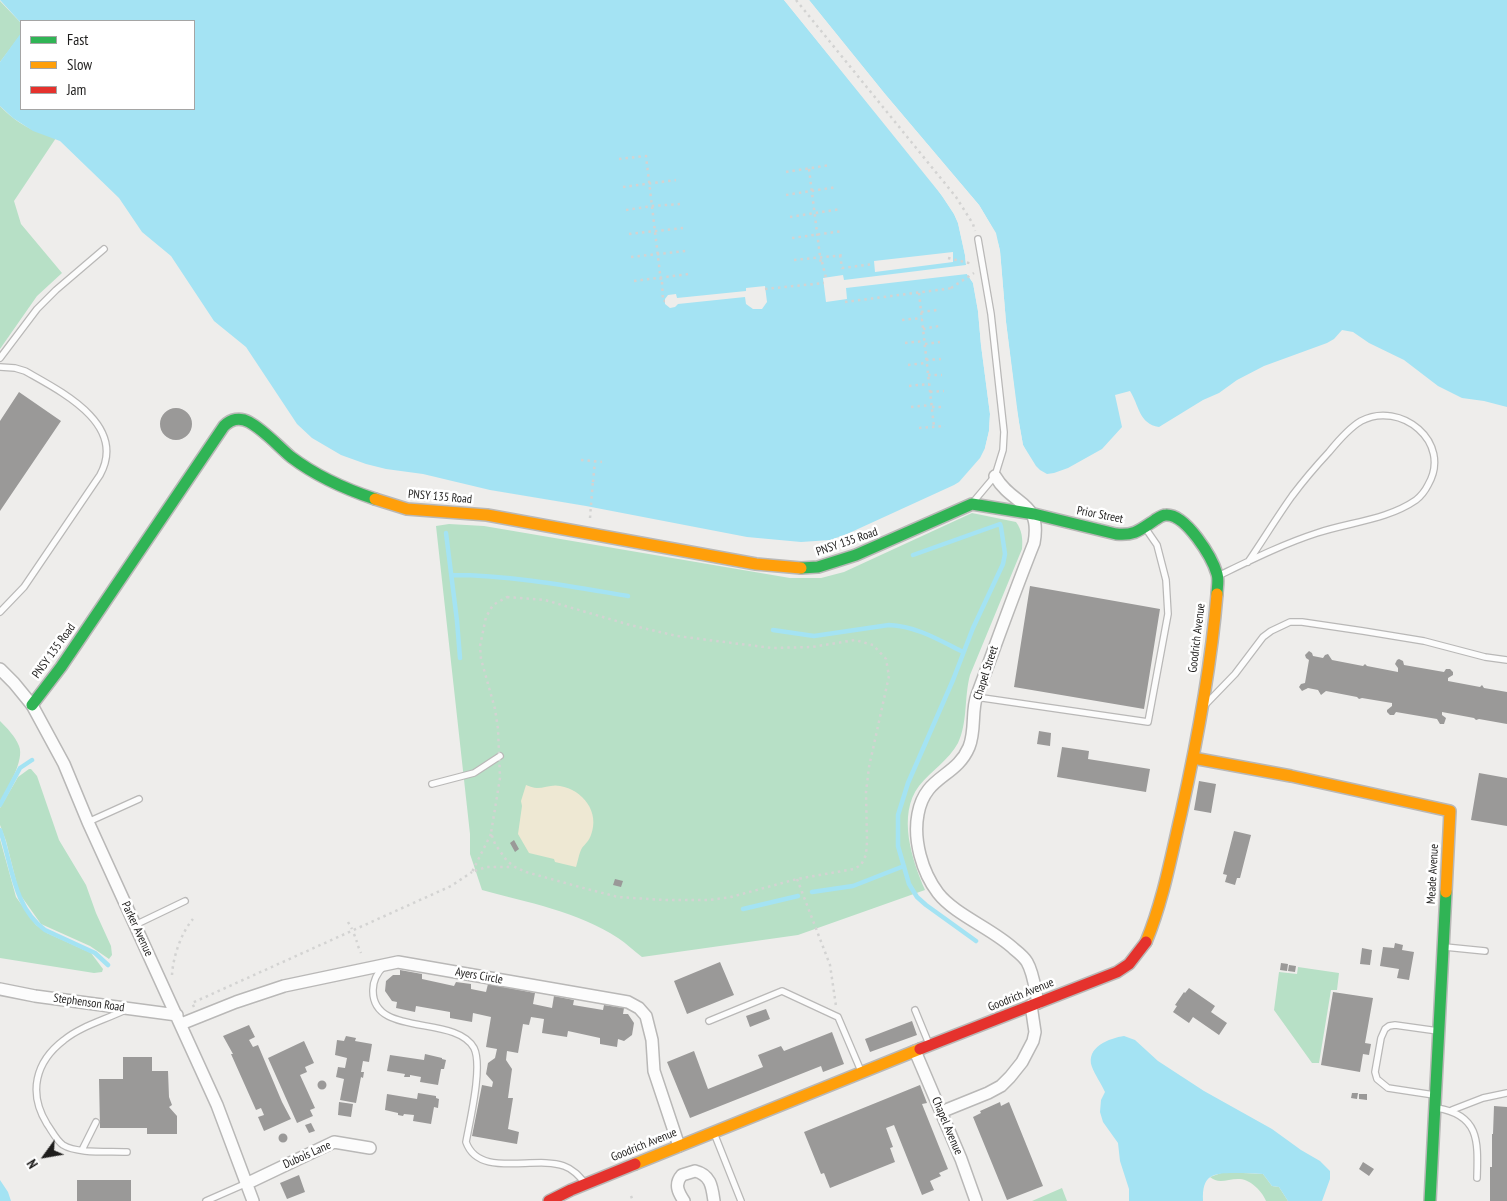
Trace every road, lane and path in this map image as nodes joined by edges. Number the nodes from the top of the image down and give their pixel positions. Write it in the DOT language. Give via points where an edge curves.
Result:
graph roads {
  1 [pos="796,0"];
  2 [pos="619,159"];
  3 [pos="830,165"];
  4 [pos="809,169"];
  5 [pos="786,172"];
  6 [pos="676,180"];
  7 [pos="649,183"];
  8 [pos="837,186"];
  9 [pos="623,187"];
  10 [pos="812,191"];
  11 [pos="786,195"];
  12 [pos="680,204"];
  13 [pos="652,206"];
  14 [pos="840,209"];
  15 [pos="626,210"];
  16 [pos="815,213"];
  17 [pos="790,217"];
  18 [pos="682,228"];
  19 [pos="655,230"];
  20 [pos="843,231"];
  21 [pos="630,234"];
  22 [pos="818,235"];
  23 [pos="792,238"];
  24 [pos="978,239"];
  25 [pos="104,249"];
  26 [pos="686,251"];
  27 [pos="658,254"];
  28 [pos="845,254"];
  29 [pos="840,255"];
  30 [pos="631,257"];
  31 [pos="820,258"];
  32 [pos="948,258"];
  33 [pos="794,260"];
  34 [pos="966,261"];
  35 [pos="821,264"];
  36 [pos="874,264"];
  37 [pos="689,274"];
  38 [pos="969,277"];
  39 [pos="661,278"];
  40 [pos="826,278"];
  41 [pos="634,281"];
  42 [pos="824,283"];
  43 [pos="765,289"];
  44 [pos="919,293"];
  45 [pos="665,301"];
  46 [pos="845,302"];
  47 [pos="936,310"];
  48 [pos="921,312"];
  49 [pos="922,318"];
  50 [pos="902,320"];
  51 [pos="939,326"];
  52 [pos="923,328"];
  53 [pos="924,342"];
  54 [pos="940,342"];
  55 [pos="905,343"];
  56 [pos="0,358"];
  57 [pos="941,359"];
  58 [pos="927,362"];
  59 [pos="908,364"];
  60 [pos="0,367"];
  61 [pos="928,375"];
  62 [pos="942,375"];
  63 [pos="929,384"];
  64 [pos="909,386"];
  65 [pos="944,391"];
  66 [pos="930,392"];
  67 [pos="931,406"];
  68 [pos="911,407"];
  69 [pos="945,407"];
  70 [pos="946,426"];
  71 [pos="934,427"];
  72 [pos="919,428"];
  73 [pos="581,460"];
  74 [pos="595,462"];
  75 [pos="602,462"];
  76 [pos="996,476"];
  77 [pos="593,480"];
  78 [pos="592,491"];
  79 [pos="972,504"];
  80 [pos="1034,514"];
  81 [pos="1145,527"];
  82 [pos="588,535"];
  83 [pos="1248,562"];
  84 [pos="1218,576"];
  85 [pos="0,612"];
  86 [pos="1507,660"];
  87 [pos="0,669"];
  88 [pos="976,697"];
  89 [pos="32,705"];
  90 [pos="1201,708"];
  91 [pos="500,756"];
  92 [pos="1193,758"];
  93 [pos="432,784"];
  94 [pos="140,799"];
  95 [pos="88,822"];
  96 [pos="491,833"];
  97 [pos="514,867"];
  98 [pos="472,872"];
  99 [pos="797,879"];
  100 [pos="185,901"];
  101 [pos="193,919"];
  102 [pos="348,922"];
  103 [pos="135,924"];
  104 [pos="352,929"];
  105 [pos="354,934"];
  106 [pos="1443,947"];
  107 [pos="1485,951"];
  108 [pos="361,953"];
  109 [pos="387,964"];
  110 [pos="172,976"];
  111 [pos="0,989"];
  112 [pos="1035,1004"];
  113 [pos="128,1008"];
  114 [pos="915,1010"];
  115 [pos="196,1011"];
  116 [pos="838,1017"];
  117 [pos="179,1020"];
  118 [pos="709,1021"];
  119 [pos="1439,1032"];
  120 [pos="929,1046"];
  121 [pos="916,1051"];
  122 [pos="862,1072"];
  123 [pos="1507,1093"];
  124 [pos="1436,1095"];
  125 [pos="1435,1107"];
  126 [pos="1452,1110"];
  127 [pos="941,1112"];
  128 [pos="96,1122"];
  129 [pos="713,1131"];
  130 [pos="678,1146"];
  131 [pos="370,1148"];
  132 [pos="82,1150"];
  133 [pos="127,1152"];
  134 [pos="1477,1178"];
  135 [pos="248,1183"];
  136 [pos="586,1184"];
  137 [pos="632,1196"];
  138 [pos="206,1201"];
  139 [pos="253,1201"];
  140 [pos="549,1201"];
  141 [pos="633,1201"];
  142 [pos="684,1201"];
  143 [pos="714,1201"];
  144 [pos="741,1201"];
  145 [pos="976,1201"];
  146 [pos="1430,1201"];
  1 -- 24 [label="path" via="956,197 973,224"];
  2 -- 7 [label="path" via="646,156"];
  3 -- 5 [label="path"];
  4 -- 10 [label="path"];
  6 -- 7 [label="path"];
  7 -- 9 [label="path"];
  7 -- 13 [label="path"];
  8 -- 10 [label="path"];
  10 -- 11 [label="path"];
  10 -- 16 [label="path"];
  12 -- 13 [label="path"];
  13 -- 15 [label="path"];
  13 -- 19 [label="path"];
  14 -- 16 [label="path"];
  16 -- 17 [label="path"];
  16 -- 22 [label="path"];
  18 -- 19 [label="path"];
  19 -- 21 [label="path"];
  19 -- 27 [label="path"];
  20 -- 22 [label="path"];
  22 -- 23 [label="path"];
  22 -- 31 [label="path"];
  24 -- 76 [label="lane" via="1004,424"];
  25 -- 56 [label="lane" via="56,290"];
  26 -- 27 [label="path"];
  27 -- 30 [label="path"];
  27 -- 39 [label="path"];
  28 -- 29 [label="path"];
  29 -- 31 [label="path"];
  29 -- 36 [label="path" via="842,268"];
  31 -- 33 [label="path"];
  31 -- 35 [label="path"];
  31 -- 40 [label="path"];
  32 -- 34 [label="path"];
  37 -- 39 [label="path"];
  38 -- 44 [label="path" via="952,288"];
  39 -- 41 [label="path"];
  39 -- 45 [label="path"];
  42 -- 43 [label="path"];
  44 -- 46 [label="path"];
  44 -- 48 [label="path"];
  47 -- 48 [label="path"];
  48 -- 49 [label="path"];
  49 -- 50 [label="path"];
  49 -- 52 [label="path"];
  51 -- 52 [label="path"];
  52 -- 53 [label="path"];
  53 -- 54 [label="path"];
  53 -- 55 [label="path"];
  53 -- 58 [label="path"];
  57 -- 58 [label="path"];
  58 -- 59 [label="path"];
  58 -- 61 [label="path"];
  60 -- 85 [label="lane" via="25,371 85,409 102,433 107,456 100,475 24,587"];
  61 -- 62 [label="path"];
  61 -- 63 [label="path"];
  63 -- 64 [label="path"];
  63 -- 66 [label="path"];
  65 -- 66 [label="path"];
  66 -- 67 [label="path"];
  67 -- 68 [label="path"];
  67 -- 69 [label="path"];
  67 -- 71 [label="path"];
  70 -- 71 [label="path"];
  71 -- 72 [label="path"];
  73 -- 74 [label="path"];
  74 -- 75 [label="path"];
  74 -- 77 [label="path"];
  76 -- 79 [label="lane"];
  76 -- 80 [label="street" via="1000,485"];
  77 -- 78 [label="path"];
  77 -- 82 [label="path"];
  79 -- 80 [label="street, Prior Street"];
  79 -- 82 [label="street, PNSY 135 Road" via="856,555 818,567 756,564"];
  80 -- 81 [label="street, Prior Street" via="1116,534 1136,533"];
  80 -- 88 [label="street, Chapel Street" via="1037,528 1034,543"];
  81 -- 84 [label="street, Prior Street" via="1166,516 1182,520 1212,562"];
  81 -- 88 [label="lane" via="1157,545 1166,580 1168,614 1148,722"];
  82 -- 89 [label="street, PNSY 135 Road" via="487,515 407,509 383,502 322,477 249,422 242,419 228,421 61,668"];
  83 -- 83 [label="lane" via="1314,534 1390,514 1418,499 1434,471 1434,448 1411,423 1401,419 1386,415 1360,422 1342,437 1292,496"];
  83 -- 84 [label="lane"];
  84 -- 90 [label="street, Goodrich Avenue" via="1214,630"];
  86 -- 90 [label="lane" via="1485,658 1424,641 1290,622 1263,637 1235,674"];
  87 -- 89 [label="street, Parker Avenue"];
  88 -- 112 [label="street, Chapel Street" via="974,731 969,748 957,766 928,788 922,798 916,826 918,849 932,884 944,899 1007,942 1028,963"];
  89 -- 95 [label="street, Parker Avenue" via="64,764"];
  90 -- 92 [label="street, Goodrich Avenue"];
  91 -- 93 [label="lane" via="474,773"];
  91 -- 96 [label="path"];
  91 -- 99 [label="path" via="495,710 480,646 486,617 493,605 507,597 545,600 677,636 772,648 812,647 855,640 867,642 883,654 889,676 869,767 866,855 861,865 854,869"];
  92 -- 106 [label="street, Meade Avenue" via="1450,810"];
  92 -- 112 [label="street, Goodrich Avenue" via="1166,880 1145,944 1129,964 1117,972"];
  94 -- 95 [label="lane"];
  95 -- 103 [label="street, Parker Avenue"];
  96 -- 97 [label="path" via="500,853"];
  96 -- 98 [label="path"];
  97 -- 98 [label="path" via="493,866"];
  97 -- 99 [label="path" via="618,897 664,900 732,897"];
  98 -- 115 [label="path" via="439,892 192,1003"];
  99 -- 116 [label="path" via="830,965"];
  100 -- 103 [label="lane"];
  101 -- 110 [label="path" via="174,958"];
  102 -- 104 [label="path"];
  103 -- 117 [label="street, Parker Avenue"];
  105 -- 108 [label="path"];
  106 -- 107 [label="lane"];
  106 -- 119 [label="street, Meade Avenue"];
  109 -- 117 [label="street, Ayers Circle" via="284,986"];
  109 -- 130 [label="street, Ayers Circle" via="403,962 635,1005 646,1016 654,1071"];
  109 -- 136 [label="lane" via="376,979 373,992 384,1013 399,1021 460,1034 474,1048 478,1066 466,1142 469,1150 493,1163 566,1166"];
  111 -- 113 [label="street, Stephenson Road"];
  112 -- 120 [label="street, Goodrich Avenue"];
  112 -- 127 [label="street, Chapel Street" via="1033,1041 1010,1077 988,1093"];
  113 -- 117 [label="street, Stephenson Road"];
  113 -- 132 [label="lane" via="64,1040 46,1061 37,1080 37,1101 48,1126 63,1145"];
  114 -- 120 [label="lane"];
  116 -- 118 [label="lane" via="782,991"];
  116 -- 122 [label="lane"];
  117 -- 135 [label="street, Parker Avenue"];
  119 -- 124 [label="street, Meade Avenue"];
  119 -- 124 [label="lane" via="1389,1026 1380,1038 1375,1072 1377,1079 1388,1088"];
  120 -- 121 [label="street, Goodrich Avenue"];
  121 -- 122 [label="street, Goodrich Avenue"];
  121 -- 127 [label="street, Chapel Avenue"];
  122 -- 129 [label="street, Goodrich Avenue"];
  123 -- 126 [label="lane"];
  124 -- 125 [label="street, Meade Avenue"];
  125 -- 126 [label="lane"];
  125 -- 146 [label="street, Meade Avenue"];
  126 -- 134 [label="lane" via="1464,1118 1476,1138"];
  127 -- 145 [label="street, Chapel Avenue"];
  128 -- 132 [label="lane"];
  129 -- 130 [label="street, Goodrich Avenue"];
  129 -- 144 [label="lane"];
  130 -- 136 [label="street, Goodrich Avenue"];
  131 -- 135 [label="street, Dubois Lane" via="334,1142"];
  132 -- 133 [label="lane"];
  135 -- 138 [label="lane"];
  135 -- 139 [label="street, Parker Avenue"];
  136 -- 140 [label="street, Goodrich Avenue"];
  137 -- 141 [label="path"];
  142 -- 143 [label="street" via="678,1192 677,1182 682,1174 696,1171 708,1177"];
}
